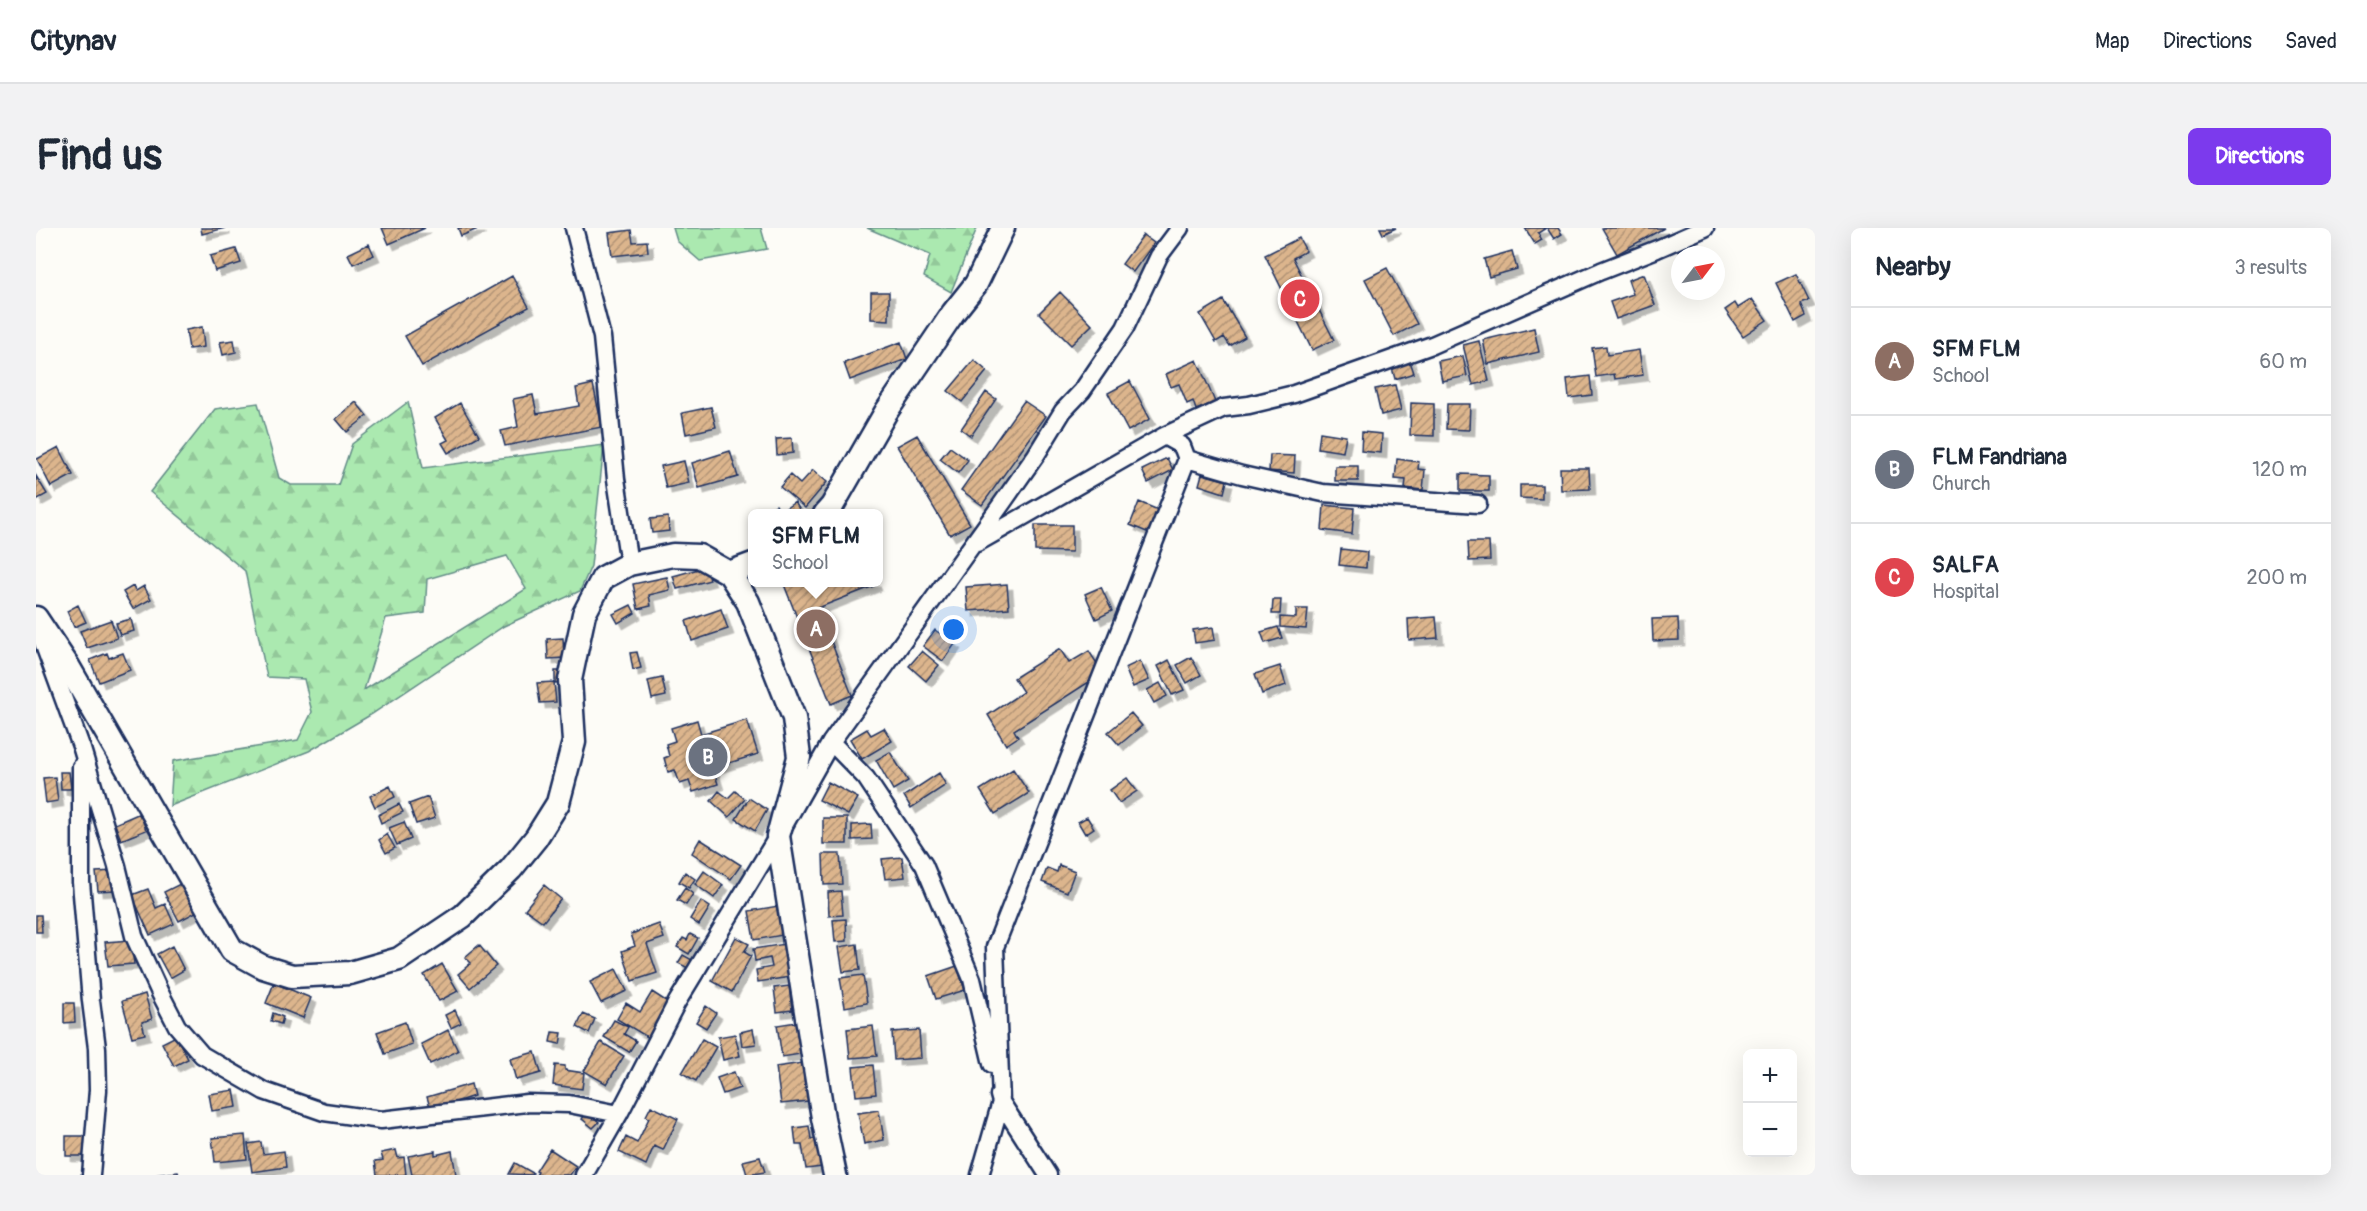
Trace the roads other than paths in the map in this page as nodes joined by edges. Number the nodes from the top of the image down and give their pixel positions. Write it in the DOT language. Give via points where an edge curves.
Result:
graph roads {
  1 [pos="574,228"];
  2 [pos="1003,228"];
  3 [pos="1180,228"];
  4 [pos="1705,228"];
  5 [pos="1164,436"];
  6 [pos="1187,459"];
  7 [pos="1478,504"];
  8 [pos="829,509"];
  9 [pos="971,547"];
  10 [pos="629,564"];
  11 [pos="748,566"];
  12 [pos="729,573"];
  13 [pos="36,620"];
  14 [pos="831,742"];
  15 [pos="82,748"];
  16 [pos="778,836"];
  17 [pos="1001,1102"];
  18 [pos="619,1114"];
  19 [pos="91,1175"];
  20 [pos="584,1175"];
  21 [pos="835,1175"];
  22 [pos="980,1175"];
  23 [pos="1048,1175"];
  1 -- 10 [label="street" via="602,337"];
  2 -- 8 [label="main road" via="976,284 886,412"];
  3 -- 9 [label="street" via="1159,256 1125,328"];
  4 -- 5 [label="street" via="1432,345 1294,394 1224,408"];
  5 -- 6 [label="street" via="1182,446"];
  5 -- 9 [label="street"];
  6 -- 7 [label="street" via="1323,493"];
  6 -- 17 [label="street" via="995,947"];
  9 -- 14 [label="street"];
  10 -- 12 [label="main road" via="673,555 699,556"];
  10 -- 13 [label="main road" via="603,578 584,614 570,680 574,742 558,803 536,838 463,916 399,959 350,973 292,976 262,967 232,950 68,666"];
  11 -- 12 [label="main road"];
  12 -- 16 [label="main road" via="748,602 795,718 800,757"];
  13 -- 15 [label="street"];
  14 -- 16 [label="street"];
  14 -- 17 [label="street" via="866,778 924,865 972,979"];
  15 -- 18 [label="street" via="134,936 177,1026 202,1055 264,1092 324,1112 381,1120 527,1103 569,1104"];
  15 -- 19 [label="street" via="81,882 98,1080"];
  16 -- 18 [label="street" via="677,1002"];
  16 -- 21 [label="main road"];
  17 -- 22 [label="street"];
  17 -- 23 [label="street"];
  18 -- 20 [label="street"];
}
